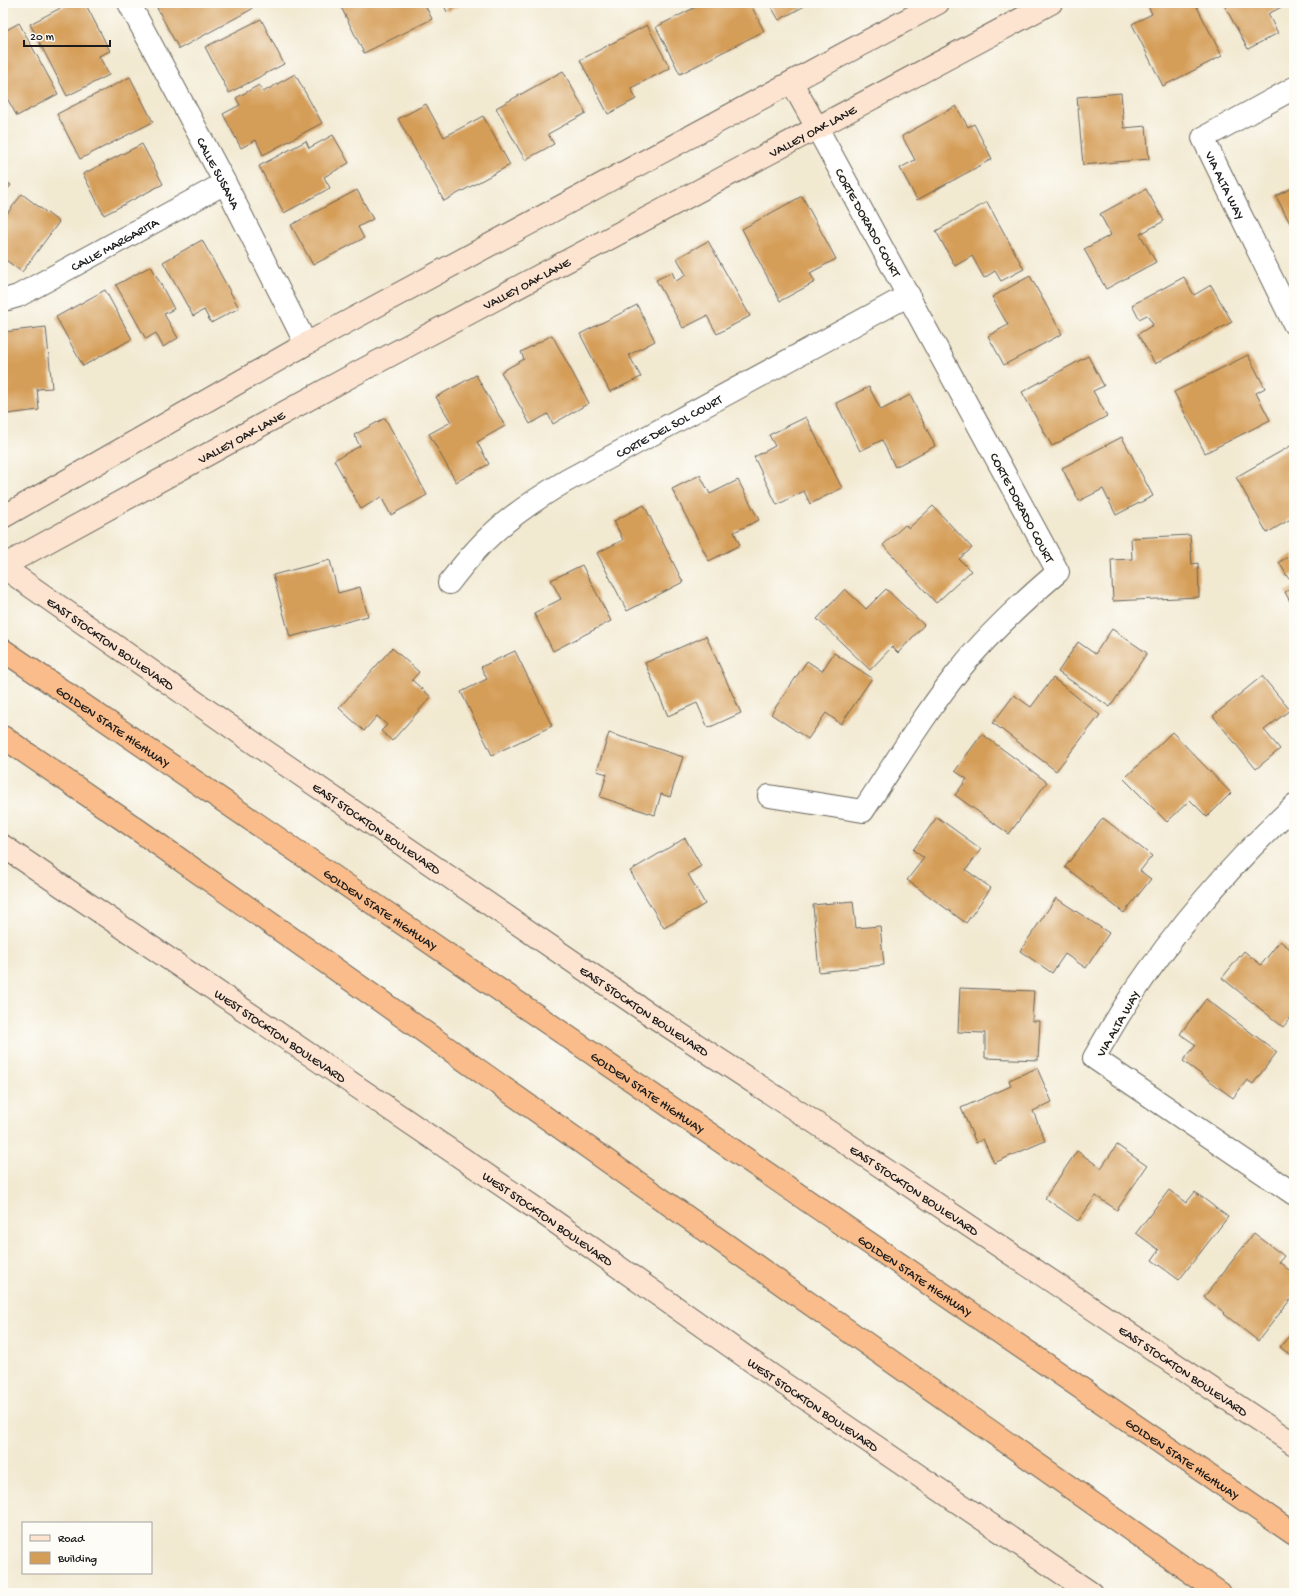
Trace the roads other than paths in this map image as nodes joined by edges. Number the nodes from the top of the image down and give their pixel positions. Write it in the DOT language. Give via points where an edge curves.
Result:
graph roads {
  1 [pos="129,3"];
  2 [pos="938,3"];
  3 [pos="1051,3"];
  4 [pos="792,83"];
  5 [pos="1294,88"];
  6 [pos="817,128"];
  7 [pos="225,184"];
  8 [pos="909,295"];
  9 [pos="3,298"];
  10 [pos="1294,324"];
  11 [pos="306,344"];
  12 [pos="3,516"];
  13 [pos="3,566"];
  14 [pos="449,583"];
  15 [pos="3,650"];
  16 [pos="3,737"];
  17 [pos="769,796"];
  18 [pos="1294,806"];
  19 [pos="3,846"];
  20 [pos="1294,1194"];
  21 [pos="1294,1444"];
  22 [pos="1294,1534"];
  23 [pos="1091,1593"];
  24 [pos="1220,1593"];
  1 -- 7 [label="street, CALLE SUSANA"];
  2 -- 4 [label="street"];
  3 -- 6 [label="street, VALLEY OAK LANE"];
  4 -- 6 [label="street"];
  4 -- 11 [label="street"];
  5 -- 10 [label="street, VIA ALTA WAY" via="1203,138"];
  6 -- 8 [label="street, CORTE DORADO COURT"];
  6 -- 13 [label="street, VALLEY OAK LANE" via="353,374"];
  7 -- 9 [label="street, CALLE MARGARITA" via="18,296"];
  7 -- 11 [label="street, CALLE SUSANA"];
  8 -- 14 [label="street, CORTE DEL SOL COURT" via="540,496 492,534 470,556"];
  8 -- 17 [label="street, CORTE DORADO COURT" via="1058,572 1027,599 961,668 863,811"];
  11 -- 12 [label="street"];
  13 -- 21 [label="street, EAST STOCKTON BOULEVARD" via="317,786 636,1004"];
  15 -- 22 [label="highway, GOLDEN STATE HIGHWAY"];
  16 -- 24 [label="highway"];
  18 -- 20 [label="street, VIA ALTA WAY" via="1261,836 1214,887 1170,941 1131,997 1094,1058"];
  19 -- 23 [label="street, WEST STOCKTON BOULEVARD" via="541,1212 774,1377"];
}
